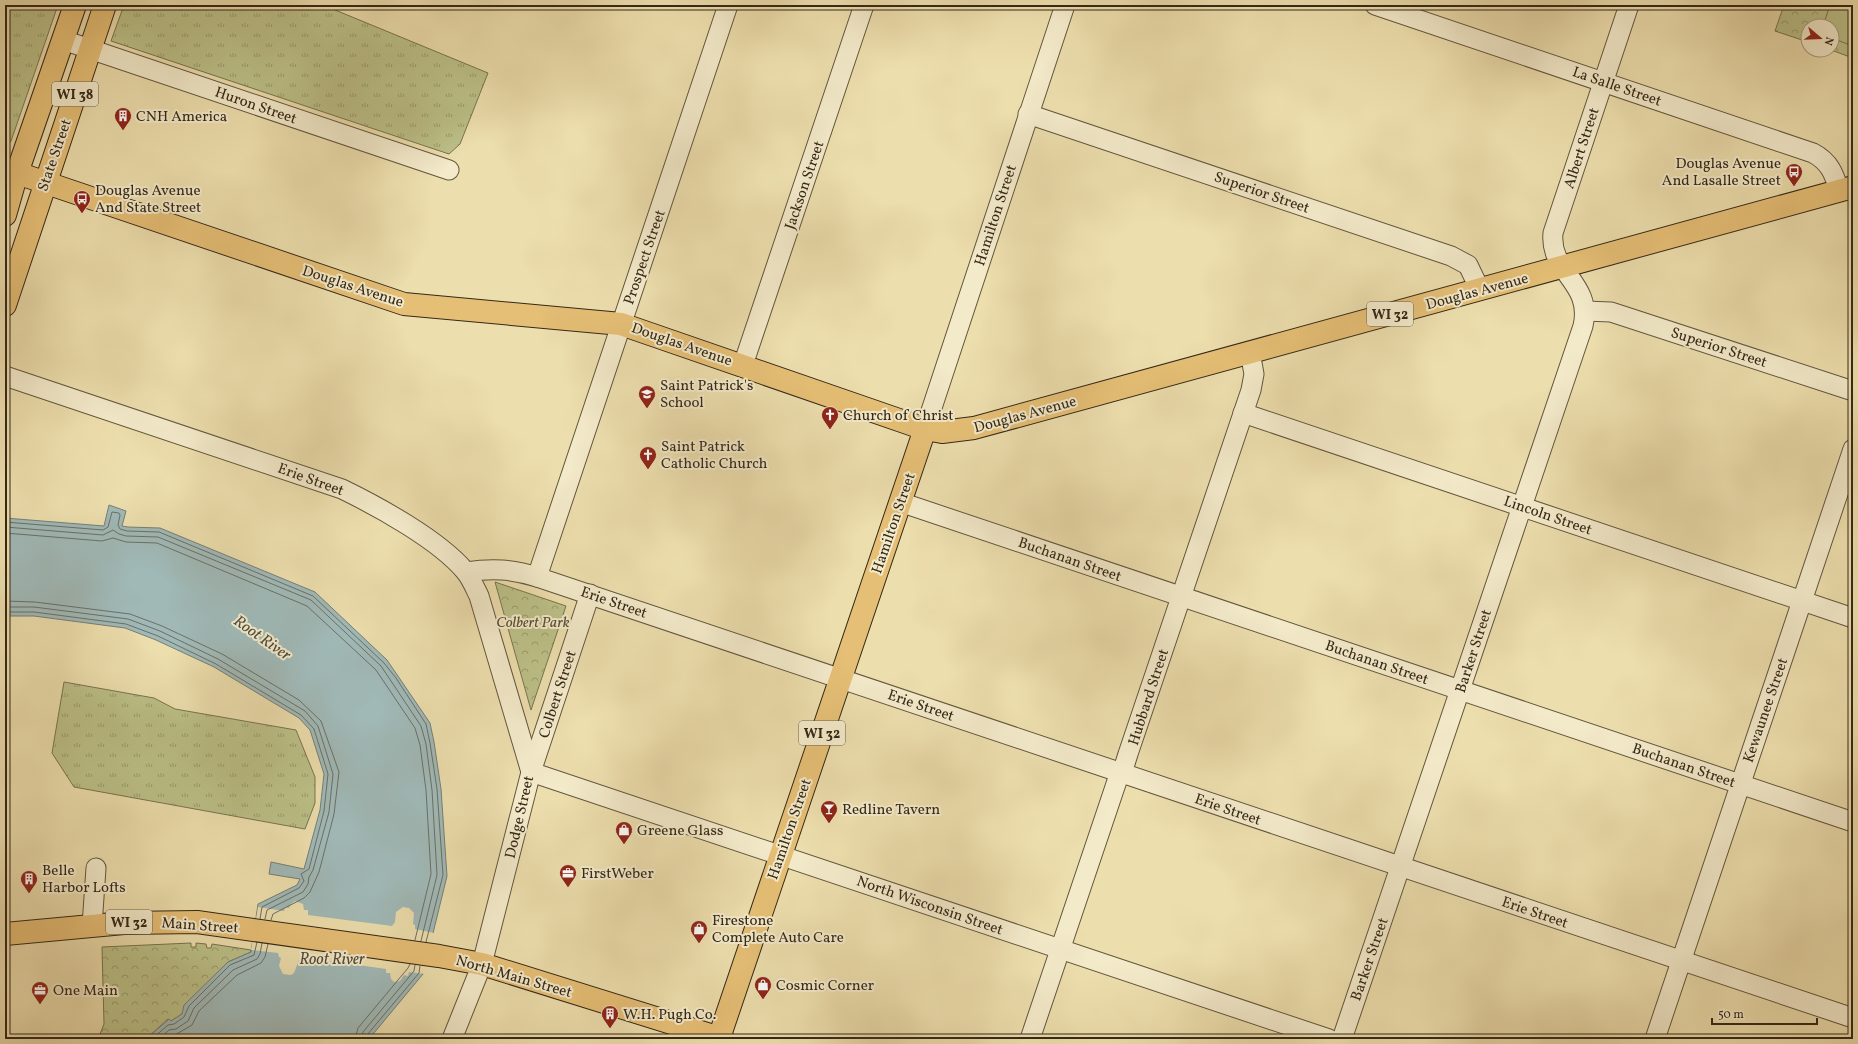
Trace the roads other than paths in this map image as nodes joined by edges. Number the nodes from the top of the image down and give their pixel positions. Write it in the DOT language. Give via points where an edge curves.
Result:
graph roads {
  1 [pos="75,5"];
  2 [pos="106,5"];
  3 [pos="728,5"];
  4 [pos="864,5"];
  5 [pos="1065,5"];
  6 [pos="1376,5"];
  7 [pos="1629,5"];
  8 [pos="63,40"];
  9 [pos="90,49"];
  10 [pos="1603,82"];
  11 [pos="1028,114"];
  12 [pos="449,170"];
  13 [pos="17,173"];
  14 [pos="45,182"];
  15 [pos="1846,188"];
  16 [pos="5,215"];
  17 [pos="1562,268"];
  18 [pos="1480,290"];
  19 [pos="5,305"];
  20 [pos="1585,311"];
  21 [pos="621,324"];
  22 [pos="1250,352"];
  23 [pos="743,365"];
  24 [pos="5,376"];
  25 [pos="1853,391"];
  26 [pos="1243,413"];
  27 [pos="925,429"];
  28 [pos="1853,449"];
  29 [pos="900,502"];
  30 [pos="1521,506"];
  31 [pos="466,572"];
  32 [pos="537,577"];
  33 [pos="590,594"];
  34 [pos="1182,596"];
  35 [pos="1802,601"];
  36 [pos="1853,618"];
  37 [pos="841,678"];
  38 [pos="1460,690"];
  39 [pos="531,772"];
  40 [pos="1120,772"];
  41 [pos="1740,784"];
  42 [pos="1853,822"];
  43 [pos="781,855"];
  44 [pos="1400,866"];
  45 [pos="96,868"];
  46 [pos="92,926"];
  47 [pos="252,929"];
  48 [pos="5,934"];
  49 [pos="1061,949"];
  50 [pos="1681,960"];
  51 [pos="482,964"];
  52 [pos="1853,1018"];
  53 [pos="452,1039"];
  54 [pos="720,1039"];
  55 [pos="1030,1039"];
  56 [pos="1329,1039"];
  57 [pos="1342,1039"];
  58 [pos="1654,1039"];
  1 -- 8 [label="main road, State Street / WI 38"];
  2 -- 9 [label="main road, State Street / WI 38"];
  3 -- 21 [label="street, Prospect Street"];
  4 -- 23 [label="street, Jackson Street"];
  5 -- 11 [label="street, Hamilton Street"];
  6 -- 10 [label="street, La Salle Street"];
  7 -- 10 [label="street, Albert Street"];
  8 -- 9 [label="street, Huron Street"];
  8 -- 13 [label="main road, State Street / WI 38"];
  9 -- 12 [label="street, Huron Street"];
  9 -- 14 [label="main road, State Street / WI 38"];
  10 -- 15 [label="street, La Salle Street" via="1813,153 1829,165"];
  10 -- 17 [label="street, Albert Street" via="1553,230 1554,250"];
  11 -- 18 [label="street, Superior Street" via="1451,256 1468,266"];
  11 -- 27 [label="street, Hamilton Street"];
  13 -- 14 [label="main road, Douglas Avenue"];
  13 -- 16 [label="main road, State Street / WI 38"];
  14 -- 19 [label="main road, State Street / WI 38"];
  14 -- 21 [label="main road, Douglas Avenue" via="404,304"];
  15 -- 17 [label="main road, Douglas Avenue / WI 32"];
  17 -- 18 [label="main road, Douglas Avenue / WI 32"];
  17 -- 20 [label="street, Barker Street" via="1579,290"];
  18 -- 22 [label="main road, Douglas Avenue / WI 32"];
  20 -- 25 [label="street, Superior Street" via="1611,312"];
  20 -- 30 [label="street, Barker Street" via="1583,326"];
  21 -- 23 [label="main road, Douglas Avenue"];
  21 -- 32 [label="street, Prospect Street"];
  22 -- 26 [label="street, Hubbard Street" via="1254,377"];
  22 -- 27 [label="main road, Douglas Avenue / WI 32" via="974,428 942,432"];
  23 -- 27 [label="main road, Douglas Avenue"];
  24 -- 31 [label="street, Erie Street" via="342,489 367,501 428,540"];
  26 -- 30 [label="street, Lincoln Street"];
  26 -- 34 [label="street, Hubbard Street"];
  27 -- 29 [label="main road, Hamilton Street / WI 32"];
  28 -- 35 [label="street, Kewaunee Street"];
  29 -- 34 [label="street, Buchanan Street"];
  29 -- 37 [label="main road, Hamilton Street / WI 32"];
  30 -- 35 [label="street, Lincoln Street"];
  30 -- 38 [label="street, Barker Street"];
  31 -- 32 [label="street, Erie Street" via="503,568"];
  31 -- 39 [label="street, Dodge Street" via="479,596"];
  32 -- 33 [label="street, Erie Street"];
  33 -- 37 [label="street, Erie Street"];
  33 -- 39 [label="street, Colbert Street"];
  34 -- 38 [label="street, Buchanan Street"];
  34 -- 40 [label="street, Hubbard Street" via="1127,760"];
  35 -- 36 [label="street, Lincoln Street"];
  35 -- 41 [label="street, Kewaunee Street"];
  37 -- 40 [label="street, Erie Street"];
  37 -- 43 [label="main road, Hamilton Street / WI 32"];
  38 -- 41 [label="street, Buchanan Street"];
  38 -- 44 [label="street, Barker Street"];
  39 -- 43 [label="street, North Wisconsin Street"];
  39 -- 51 [label="street, Dodge Street"];
  40 -- 44 [label="street, Erie Street"];
  40 -- 49 [label="street, Hubbard Street"];
  41 -- 42 [label="street, Buchanan Street"];
  41 -- 50 [label="street, Kewaunee Street"];
  43 -- 49 [label="street, North Wisconsin Street"];
  43 -- 54 [label="main road, Hamilton Street / WI 32"];
  44 -- 50 [label="street, Erie Street"];
  44 -- 57 [label="street, Barker Street"];
  45 -- 46 [label="street"];
  46 -- 47 [label="main road, Main Street / WI 32" via="170,921"];
  46 -- 48 [label="main road, Main Street / WI 32"];
  47 -- 51 [label="main road, North Main Street / WI 32"];
  49 -- 55 [label="street, Hubbard Street"];
  49 -- 56 [label="street, North Wisconsin Street"];
  50 -- 52 [label="street, Erie Street"];
  50 -- 58 [label="street, Kewaunee Street"];
  51 -- 53 [label="street, Dodge Street"];
  51 -- 54 [label="main road, North Main Street / WI 32"];
}
